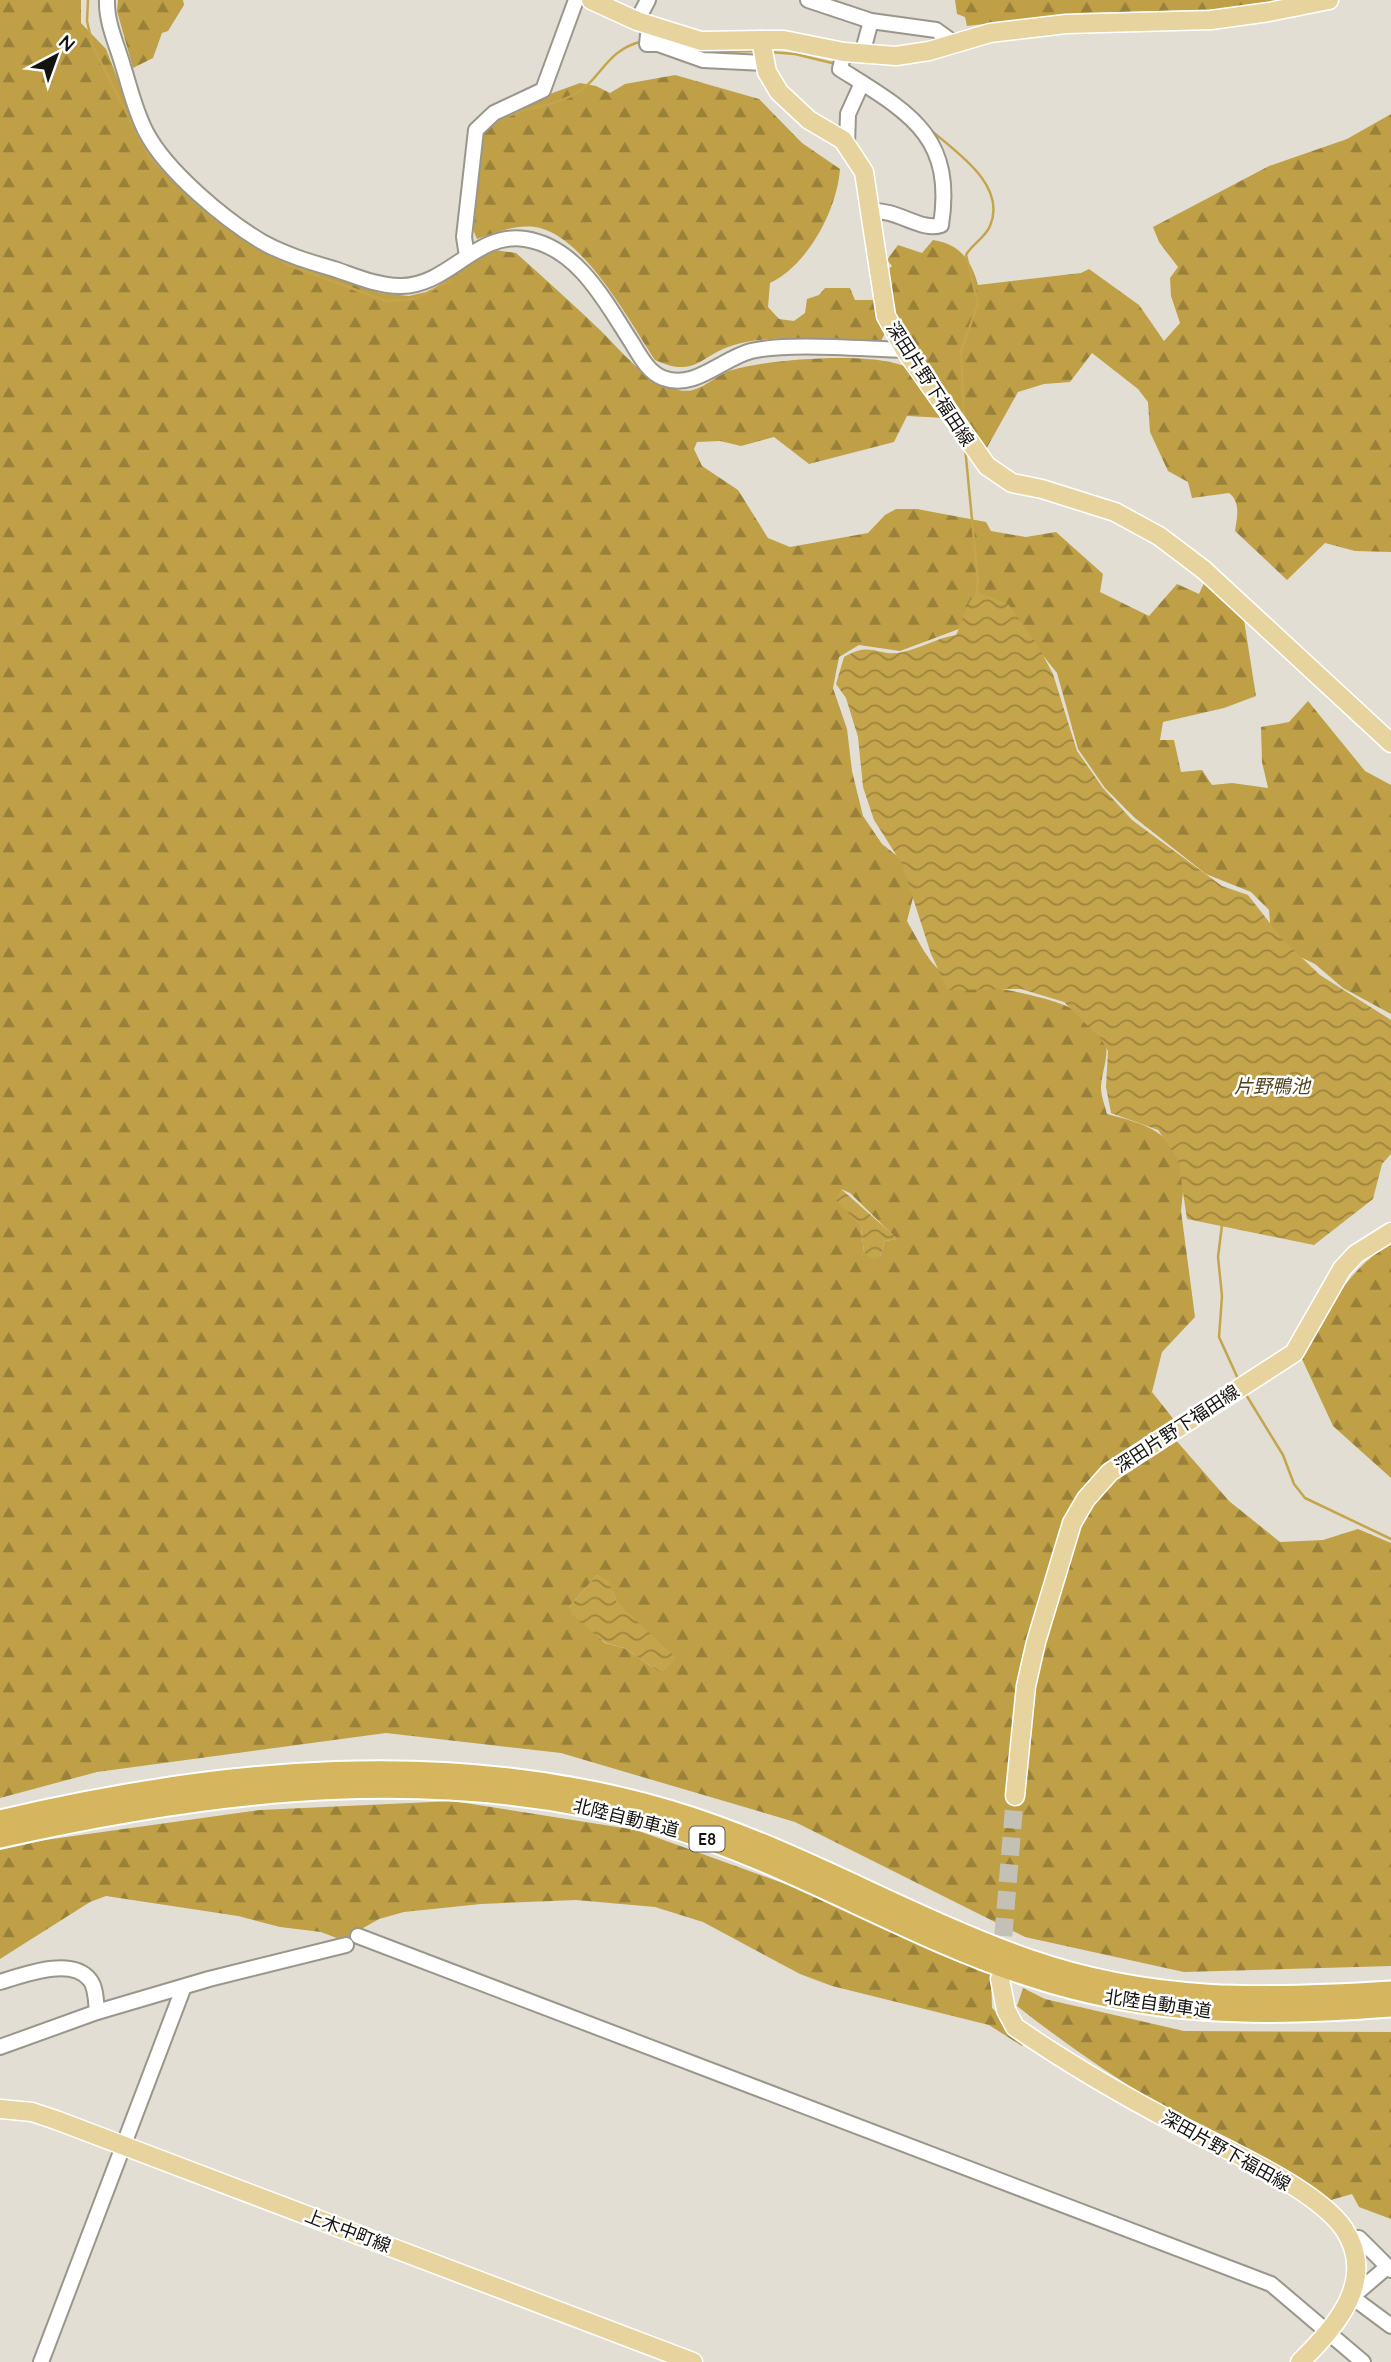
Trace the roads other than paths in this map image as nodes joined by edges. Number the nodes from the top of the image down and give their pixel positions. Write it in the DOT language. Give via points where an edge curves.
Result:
graph roads {
  1 [pos="107,0"];
  2 [pos="576,0"];
  3 [pos="591,0"];
  4 [pos="648,0"];
  5 [pos="808,0"];
  6 [pos="1329,0"];
  7 [pos="871,21"];
  8 [pos="643,23"];
  9 [pos="761,40"];
  10 [pos="954,43"];
  11 [pos="853,53"];
  12 [pos="766,63"];
  13 [pos="862,83"];
  14 [pos="847,146"];
  15 [pos="871,211"];
  16 [pos="467,256"];
  17 [pos="905,350"];
  18 [pos="1391,743"];
  19 [pos="1391,1232"];
  20 [pos="1014,1796"];
  21 [pos="0,1820"];
  22 [pos="0,1838"];
  23 [pos="1000,1979"];
  24 [pos="0,1982"];
  25 [pos="183,1989"];
  26 [pos="1391,1991"];
  27 [pos="1391,2007"];
  28 [pos="97,2012"];
  29 [pos="0,2047"];
  30 [pos="4,2106"];
  31 [pos="123,2145"];
  32 [pos="1348,2238"];
  33 [pos="1389,2269"];
  34 [pos="1352,2297"];
  35 [pos="1391,2326"];
  36 [pos="1329,2332"];
  37 [pos="41,2362"];
  38 [pos="693,2362"];
  39 [pos="1300,2362"];
  40 [pos="1363,2362"];
  1 -- 16 [label="street" via="145,131 166,162 248,232 294,256 384,285 417,285"];
  2 -- 16 [label="street" via="543,90 501,108 476,130 464,237"];
  3 -- 8 [label="main road"];
  4 -- 8 [label="street"];
  5 -- 7 [label="street"];
  6 -- 10 [label="main road" via="1211,20 1066,24 990,33"];
  7 -- 10 [label="street" via="936,30"];
  7 -- 11 [label="street"];
  8 -- 9 [label="main road" via="701,41"];
  8 -- 12 [label="street" via="647,44 703,60"];
  9 -- 11 [label="main road"];
  9 -- 12 [label="main road, 深田片野下福田線"];
  10 -- 11 [label="main road" via="896,56"];
  11 -- 13 [label="street" via="840,69"];
  12 -- 14 [label="main road, 深田片野下福田線" via="773,83 789,102"];
  13 -- 14 [label="street" via="848,114"];
  13 -- 15 [label="street" via="927,133 944,182 941,225 930,228 891,212"];
  14 -- 15 [label="main road, 深田片野下福田線" via="863,173"];
  15 -- 17 [label="main road, 深田片野下福田線" via="886,316"];
  16 -- 17 [label="street" via="500,239 513,238 527,239 565,257 597,289 645,364 671,380 693,380 736,356 760,350"];
  17 -- 18 [label="main road, 深田片野下福田線" via="987,466 1012,483 1115,512 1158,536 1204,570"];
  19 -- 20 [label="main road, 深田片野下福田線" via="1356,1254 1342,1269 1294,1353 1110,1472 1086,1499 1072,1524 1036,1642 1026,1686"];
  21 -- 26 [label="highway, 北陸自動車道 / E8" via="148,1791 278,1774 386,1769 500,1776 613,1795 718,1825 983,1941 1081,1974 1233,1998"];
  22 -- 27 [label="highway, 北陸自動車道 / E8" via="154,1807 277,1791 390,1786 499,1793 607,1811 710,1841 807,1879 974,1956 1079,1992 1232,2014"];
  23 -- 32 [label="main road, 深田片野下福田線" via="1006,2010 1015,2026 1119,2092 1280,2179 1328,2212"];
  24 -- 28 [label="street" via="59,1969 80,1971 92,1981"];
  25 -- 28 [label="street"];
  25 -- 31 [label="street"];
  25 -- 36 [label="street" via="352,1941 1271,2284"];
  28 -- 29 [label="street"];
  30 -- 31 [label="main road, 上木中町線"];
  31 -- 37 [label="street"];
  31 -- 38 [label="main road, 上木中町線"];
  32 -- 33 [label="street" via="1359,2238"];
  32 -- 34 [label="main road, 深田片野下福田線" via="1356,2278"];
  33 -- 34 [label="street"];
  34 -- 35 [label="street"];
  34 -- 36 [label="main road"];
  36 -- 39 [label="main road"];
  36 -- 40 [label="street"];
}
